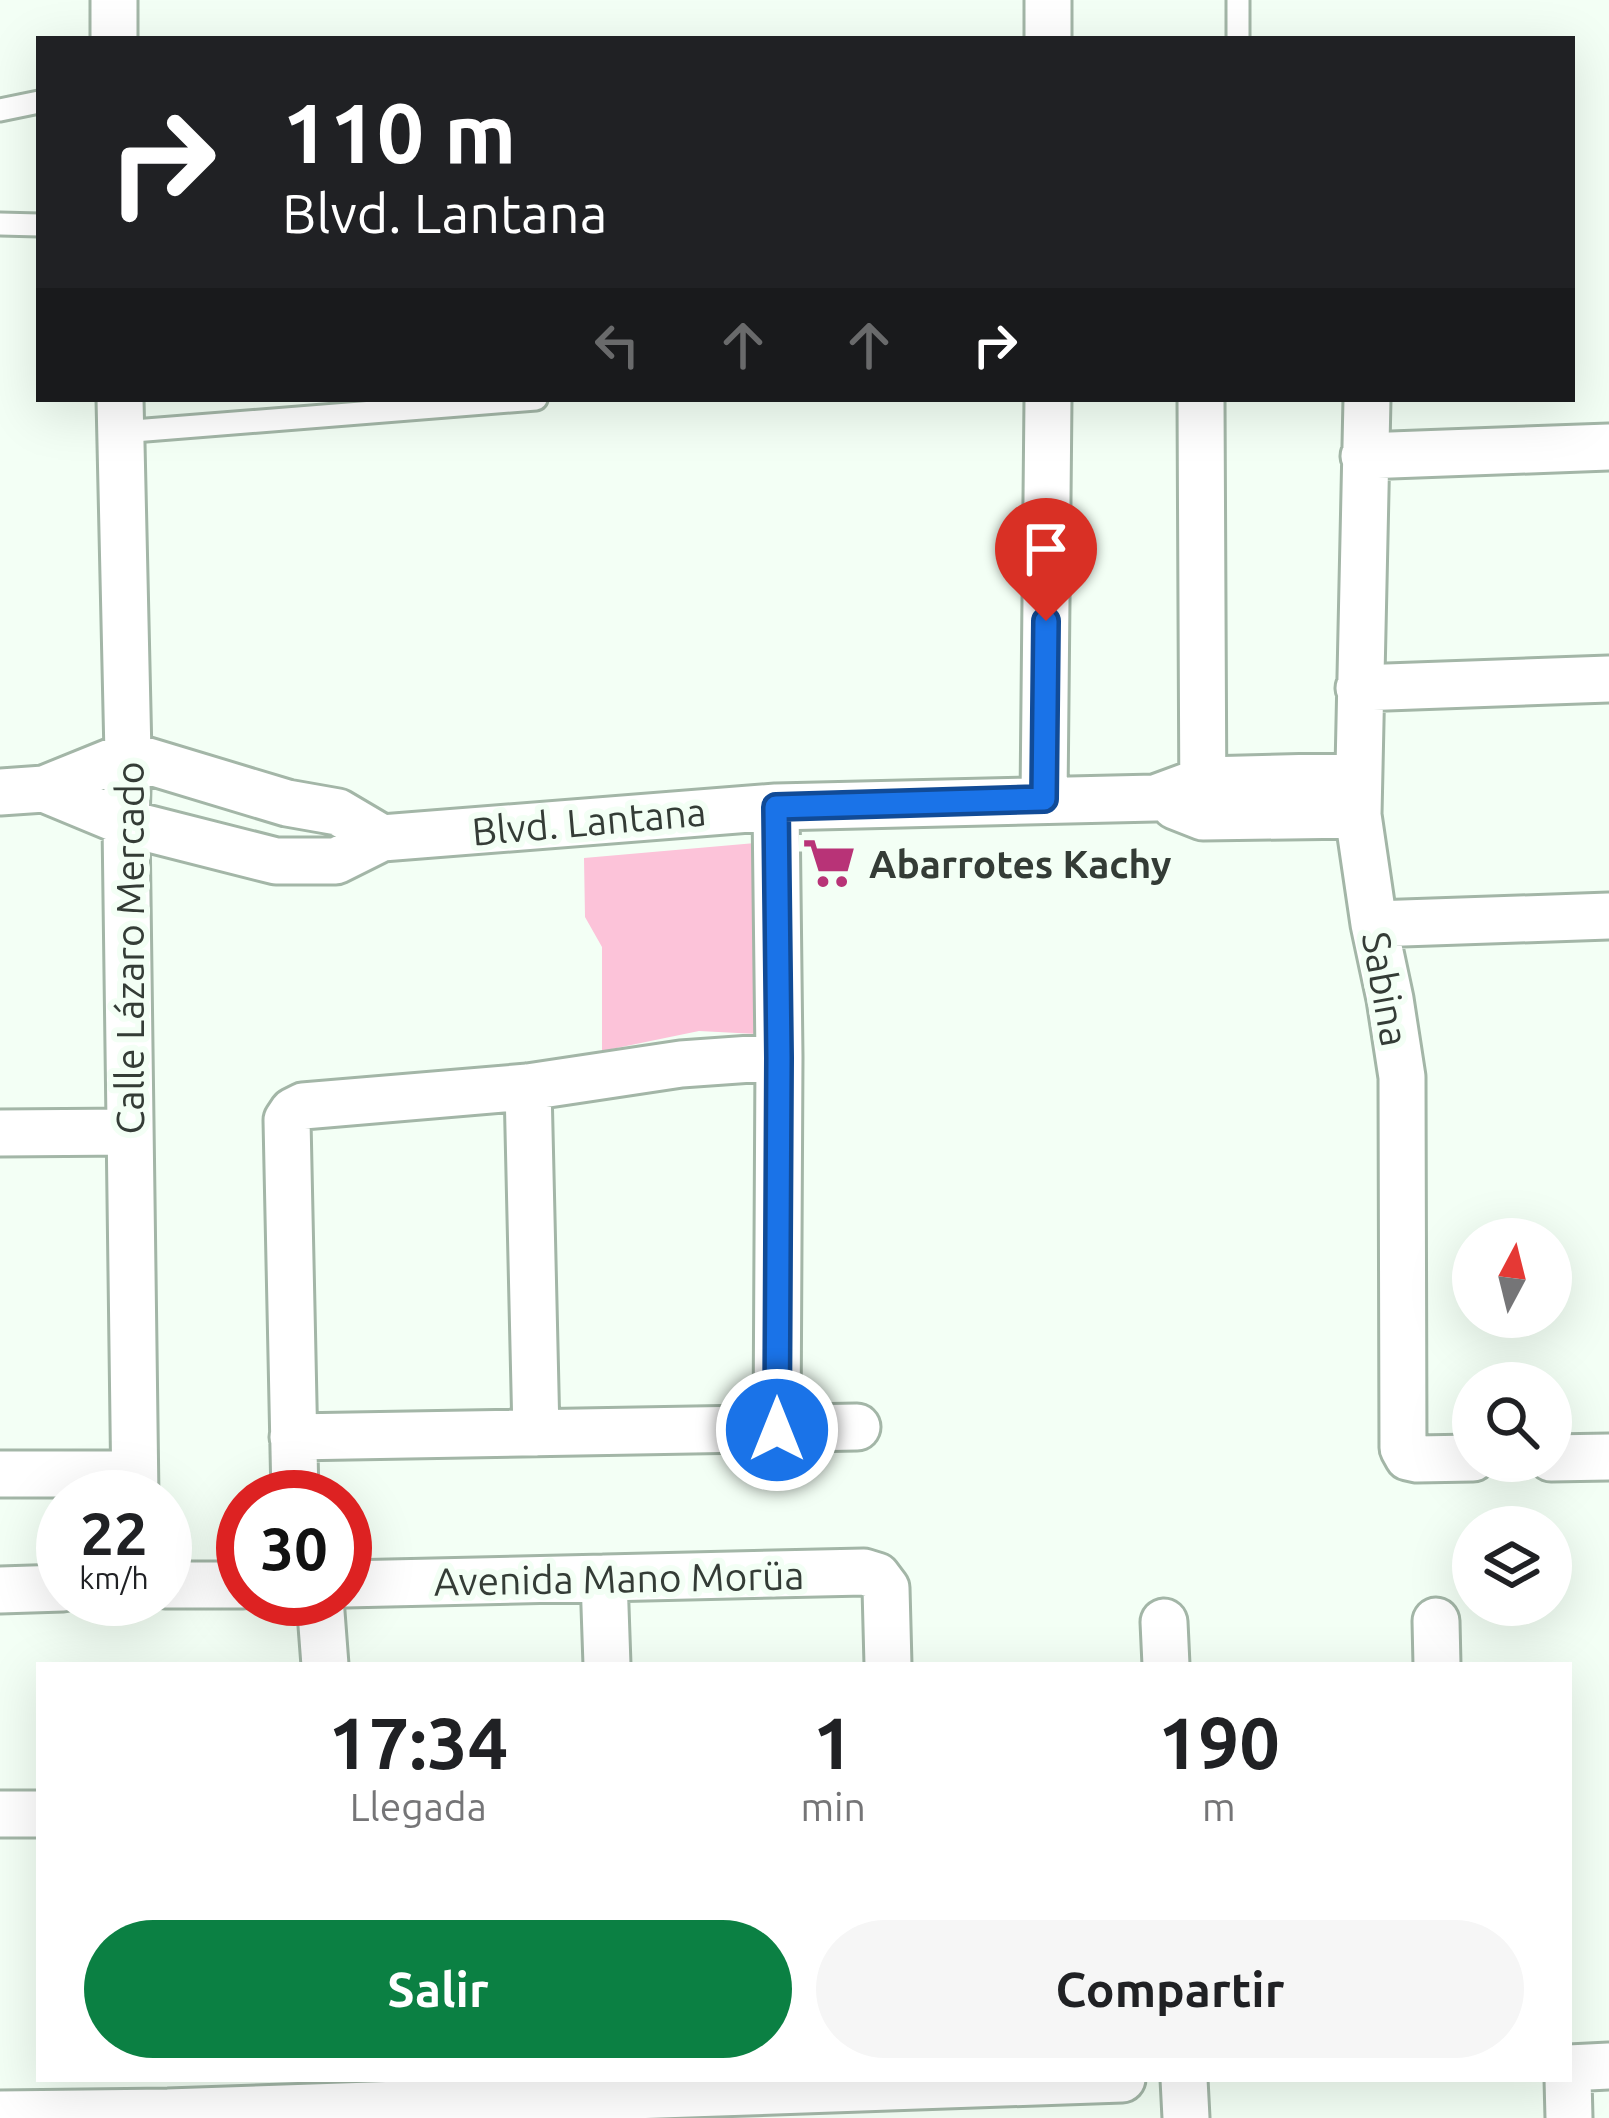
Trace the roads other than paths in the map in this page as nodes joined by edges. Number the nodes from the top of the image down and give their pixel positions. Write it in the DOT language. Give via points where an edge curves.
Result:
graph roads {
  1 [pos="114,0"];
  2 [pos="1048,0"];
  3 [pos="1238,0"];
  4 [pos="114,36"];
  5 [pos="1048,36"];
  6 [pos="1238,36"];
  7 [pos="36,103"];
  8 [pos="0,110"];
  9 [pos="0,224"];
  10 [pos="36,225"];
  11 [pos="458,402"];
  12 [pos="1048,402"];
  13 [pos="1202,402"];
  14 [pos="1367,402"];
  15 [pos="121,415"];
  16 [pos="1609,447"];
  17 [pos="1364,456"];
  18 [pos="1609,679"];
  19 [pos="1359,688"];
  20 [pos="128,755"];
  21 [pos="22,790"];
  22 [pos="1358,795"];
  23 [pos="1044,799"];
  24 [pos="1204,799"];
  25 [pos="776,807"];
  26 [pos="126,823"];
  27 [pos="382,838"];
  28 [pos="1609,916"];
  29 [pos="1374,924"];
  30 [pos="779,1058"];
  31 [pos="528,1087"];
  32 [pos="130,1132"];
  33 [pos="0,1133"];
  34 [pos="857,1427"];
  35 [pos="777,1430"];
  36 [pos="536,1432"];
  37 [pos="293,1437"];
  38 [pos="1609,1457"];
  39 [pos="1452,1458"];
  40 [pos="1572,1458"];
  41 [pos="135,1470"];
  42 [pos="294,1470"];
  43 [pos="0,1474"];
  44 [pos="36,1477"];
  45 [pos="604,1579"];
  46 [pos="372,1583"];
  47 [pos="36,1589"];
  48 [pos="0,1590"];
  49 [pos="322,1626"];
  50 [pos="325,1662"];
  51 [pos="607,1662"];
  52 [pos="888,1662"];
  53 [pos="0,1814"];
  54 [pos="36,1814"];
  55 [pos="1609,2066"];
  56 [pos="1572,2068"];
  57 [pos="988,2082"];
  58 [pos="1184,2082"];
  59 [pos="1568,2082"];
  60 [pos="899,2084"];
  61 [pos="623,2087"];
  62 [pos="352,2092"];
  63 [pos="0,2114"];
  64 [pos="1186,2118"];
  65 [pos="1569,2118"];
  1 -- 4 [label="street"];
  2 -- 5 [label="street"];
  3 -- 6 [label="lane"];
  7 -- 8 [label="lane"];
  9 -- 10 [label="lane"];
  11 -- 15 [label="lane"];
  12 -- 23 [label="street"];
  13 -- 24 [label="street"];
  14 -- 17 [label="street, Sabina"];
  15 -- 20 [label="street, Calle Lázaro Mercado"];
  16 -- 17 [label="street"];
  17 -- 19 [label="street, Sabina"];
  18 -- 19 [label="street"];
  19 -- 22 [label="street, Sabina"];
  20 -- 21 [label="street"];
  20 -- 26 [label="street, Calle Lázaro Mercado"];
  20 -- 27 [label="street" via="338,812"];
  21 -- 26 [label="street"];
  22 -- 24 [label="street, Blvd. Lantana"];
  22 -- 29 [label="street, Sabina"];
  23 -- 24 [label="street, Blvd. Lantana"];
  23 -- 25 [label="street, Blvd. Lantana"];
  25 -- 27 [label="street, Blvd. Lantana"];
  25 -- 30 [label="street"];
  26 -- 27 [label="street" via="276,861 336,861"];
  26 -- 32 [label="street, Calle Lázaro Mercado"];
  28 -- 29 [label="street"];
  29 -- 39 [label="street, Sabina" via="1402,1077 1403,1448 1418,1459"];
  30 -- 31 [label="street"];
  30 -- 35 [label="street"];
  31 -- 36 [label="street"];
  31 -- 37 [label="street" via="303,1106 286,1120"];
  32 -- 33 [label="street"];
  32 -- 41 [label="street, Calle Lázaro Mercado"];
  34 -- 35 [label="street"];
  35 -- 36 [label="street"];
  36 -- 37 [label="street"];
  37 -- 42 [label="street"];
  38 -- 40 [label="street"];
  43 -- 44 [label="street"];
  45 -- 46 [label="street, Avenida Mano Morüa"];
  45 -- 51 [label="street"];
  45 -- 52 [label="street, Avenida Mano Morüa" via="864,1572 886,1588"];
  47 -- 48 [label="street"];
  49 -- 50 [label="street"];
  53 -- 54 [label="street"];
  55 -- 56 [label="street"];
  57 -- 60 [label="street"];
  58 -- 64 [label="street"];
  59 -- 65 [label="street"];
  60 -- 61 [label="street"];
  61 -- 62 [label="street"];
  62 -- 63 [label="street" via="168,2112"];
}
